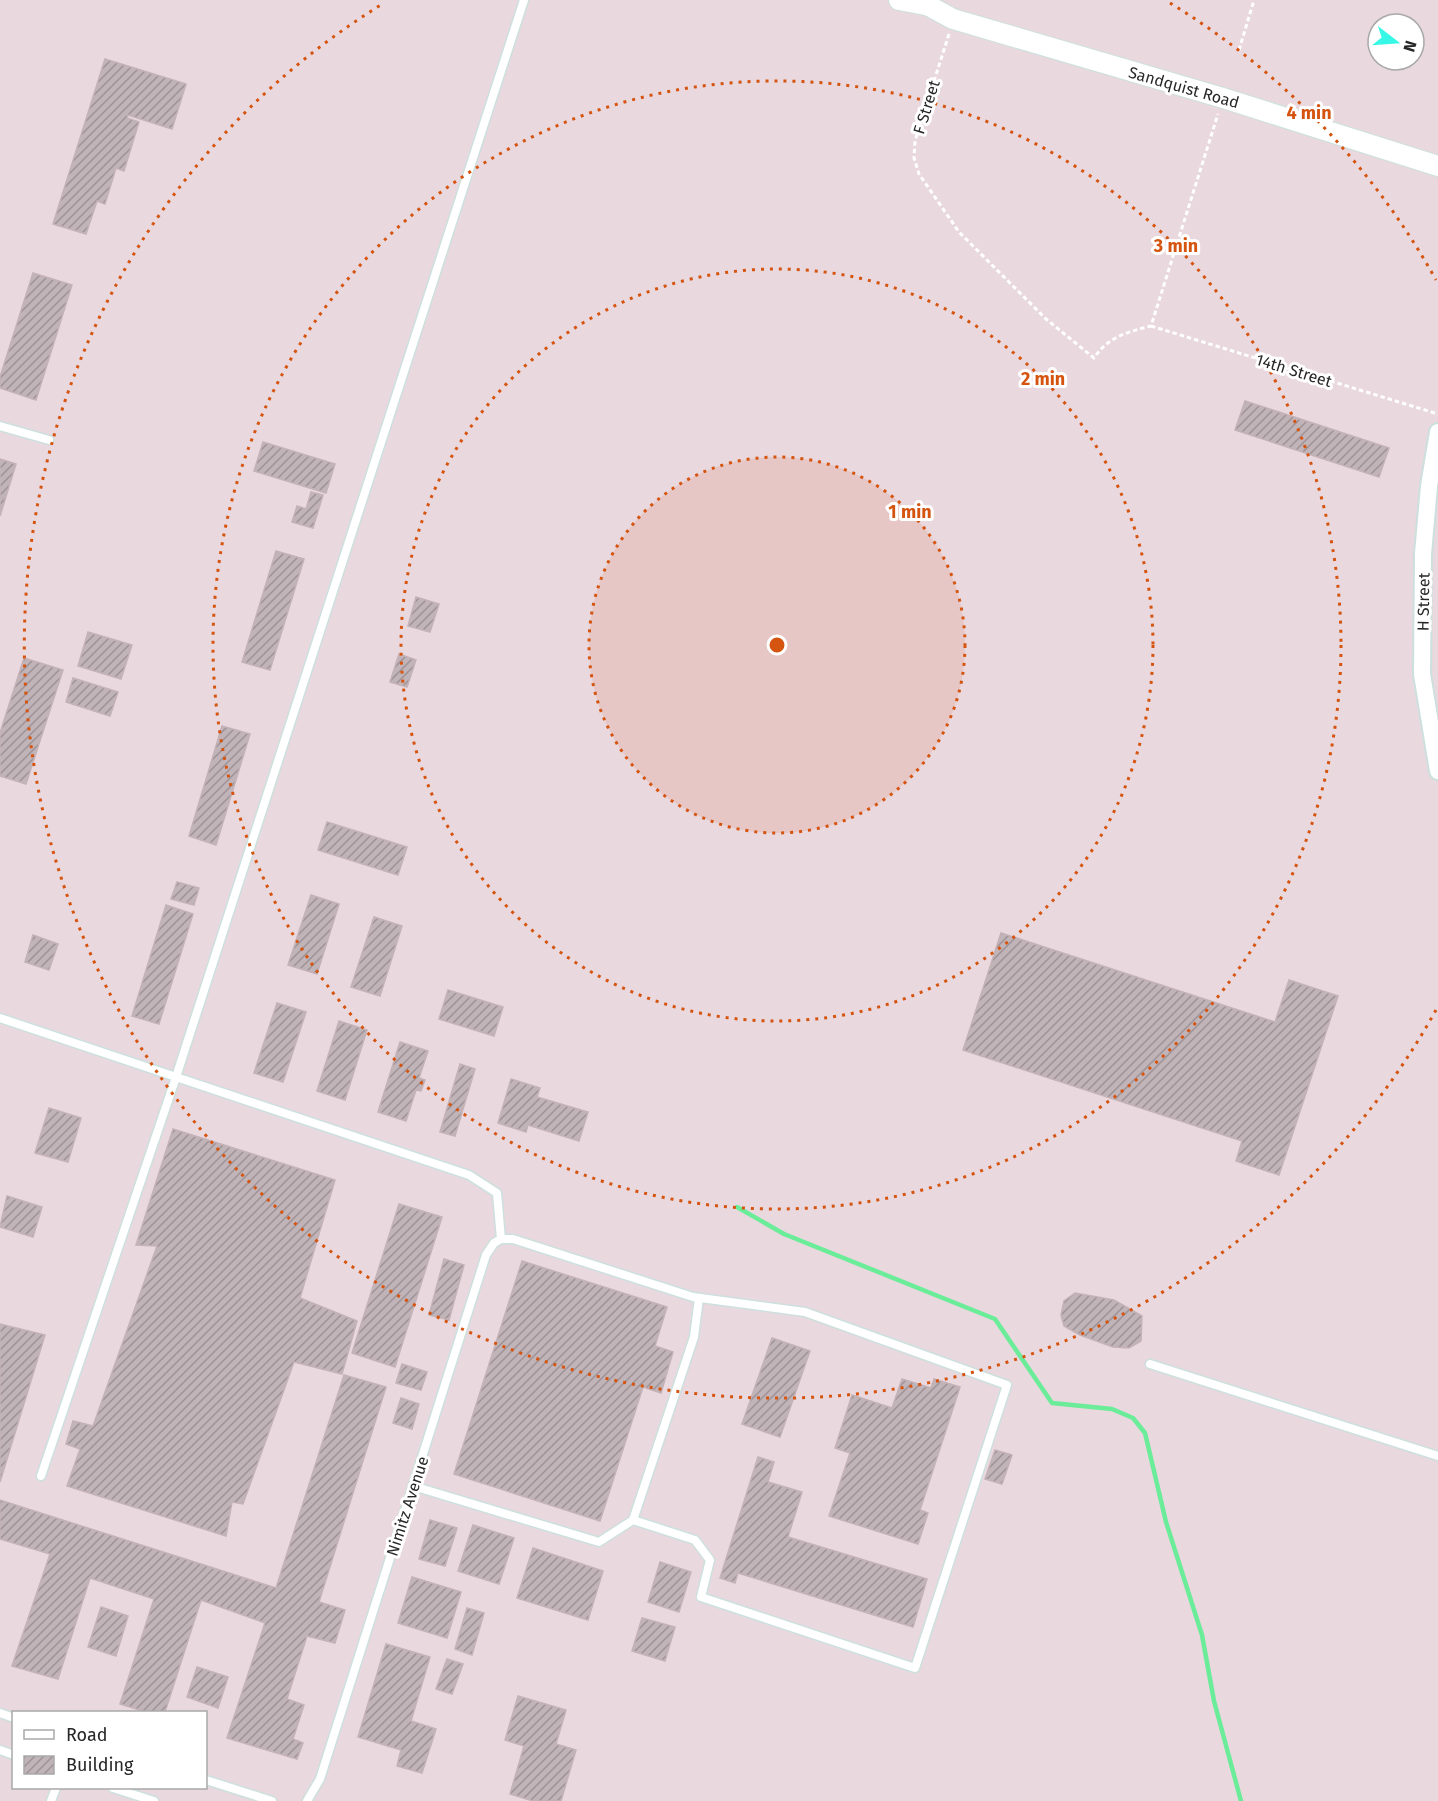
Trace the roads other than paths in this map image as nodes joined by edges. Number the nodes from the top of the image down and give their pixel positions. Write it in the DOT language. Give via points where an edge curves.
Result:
graph roads {
  1 [pos="524,0"];
  2 [pos="899,0"];
  3 [pos="927,2"];
  4 [pos="1438,166"];
  5 [pos="0,426"];
  6 [pos="1438,432"];
  7 [pos="49,440"];
  8 [pos="1438,766"];
  9 [pos="0,1018"];
  10 [pos="176,1077"];
  11 [pos="501,1239"];
  12 [pos="699,1298"];
  13 [pos="1150,1364"];
  14 [pos="1438,1456"];
  15 [pos="41,1476"];
  16 [pos="413,1486"];
  17 [pos="633,1520"];
  18 [pos="207,1780"];
  19 [pos="116,1789"];
  20 [pos="154,1801"];
  21 [pos="272,1801"];
  22 [pos="307,1801"];
  1 -- 10 [label="lane"];
  2 -- 3 [label="street, Sandquist Road"];
  3 -- 4 [label="street, Sandquist Road" via="953,19"];
  5 -- 7 [label="lane"];
  6 -- 8 [label="street, H Street" via="1423,554 1422,674"];
  9 -- 10 [label="lane"];
  10 -- 11 [label="lane" via="469,1175 497,1193"];
  10 -- 15 [label="lane"];
  11 -- 12 [label="lane" via="513,1239"];
  11 -- 16 [label="lane, Nimitz Avenue" via="486,1255"];
  12 -- 17 [label="lane" via="694,1337"];
  12 -- 17 [label="lane" via="805,1312 1007,1385 915,1668 701,1597 710,1560 695,1540"];
  13 -- 14 [label="lane"];
  16 -- 17 [label="lane" via="599,1542"];
  16 -- 22 [label="lane, Nimitz Avenue" via="320,1779"];
  18 -- 21 [label="lane"];
  19 -- 20 [label="lane"];
}
